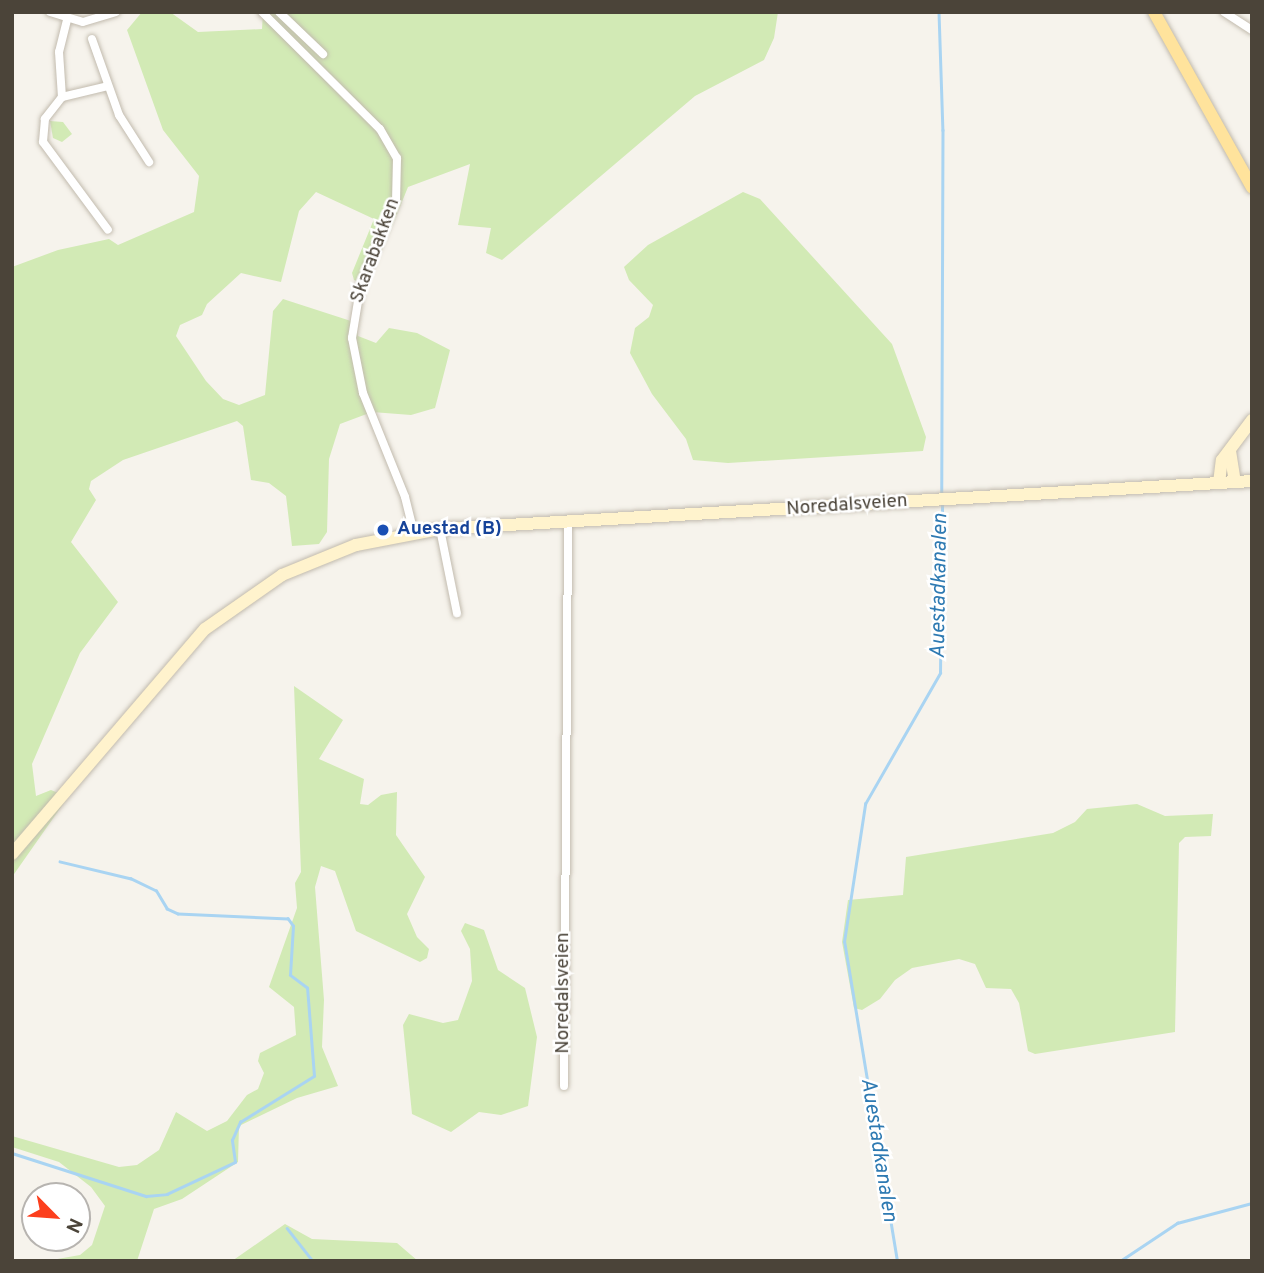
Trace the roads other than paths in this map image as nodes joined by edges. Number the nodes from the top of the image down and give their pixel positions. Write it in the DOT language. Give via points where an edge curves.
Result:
graph roads {
  1 [pos="50,12"];
  2 [pos="115,12"];
  3 [pos="262,12"];
  4 [pos="279,12"];
  5 [pos="1154,12"];
  6 [pos="1224,12"];
  7 [pos="67,20"];
  8 [pos="1252,30"];
  9 [pos="92,39"];
  10 [pos="323,54"];
  11 [pos="108,86"];
  12 [pos="62,97"];
  13 [pos="149,162"];
  14 [pos="1252,187"];
  15 [pos="108,230"];
  16 [pos="1252,420"];
  17 [pos="1230,451"];
  18 [pos="1252,481"];
  19 [pos="1235,482"];
  20 [pos="1219,483"];
  21 [pos="568,522"];
  22 [pos="440,529"];
  23 [pos="414,533"];
  24 [pos="457,612"];
  25 [pos="12,854"];
  26 [pos="564,1086"];
  1 -- 7 [label="street"];
  2 -- 7 [label="street" via="92,21"];
  3 -- 23 [label="street, Skarabakken" via="380,129 397,158 396,202 357,296 352,338 363,393 405,497"];
  4 -- 10 [label="street"];
  5 -- 14 [label="main road"];
  6 -- 8 [label="street"];
  7 -- 12 [label="street" via="59,51"];
  9 -- 11 [label="street"];
  11 -- 12 [label="street"];
  11 -- 13 [label="street" via="125,128"];
  12 -- 15 [label="street" via="45,119 43,142"];
  16 -- 17 [label="main road"];
  17 -- 19 [label="main road"];
  17 -- 20 [label="main road" via="1222,460"];
  18 -- 19 [label="main road, Noredalsveien"];
  19 -- 20 [label="main road, Noredalsveien"];
  20 -- 21 [label="main road, Noredalsveien"];
  21 -- 22 [label="main road, Noredalsveien"];
  21 -- 26 [label="street, Noredalsveien"];
  22 -- 23 [label="main road, Noredalsveien"];
  22 -- 24 [label="street"];
  23 -- 25 [label="main road, Noredalsveien" via="309,562 219,618 171,664"];
}
